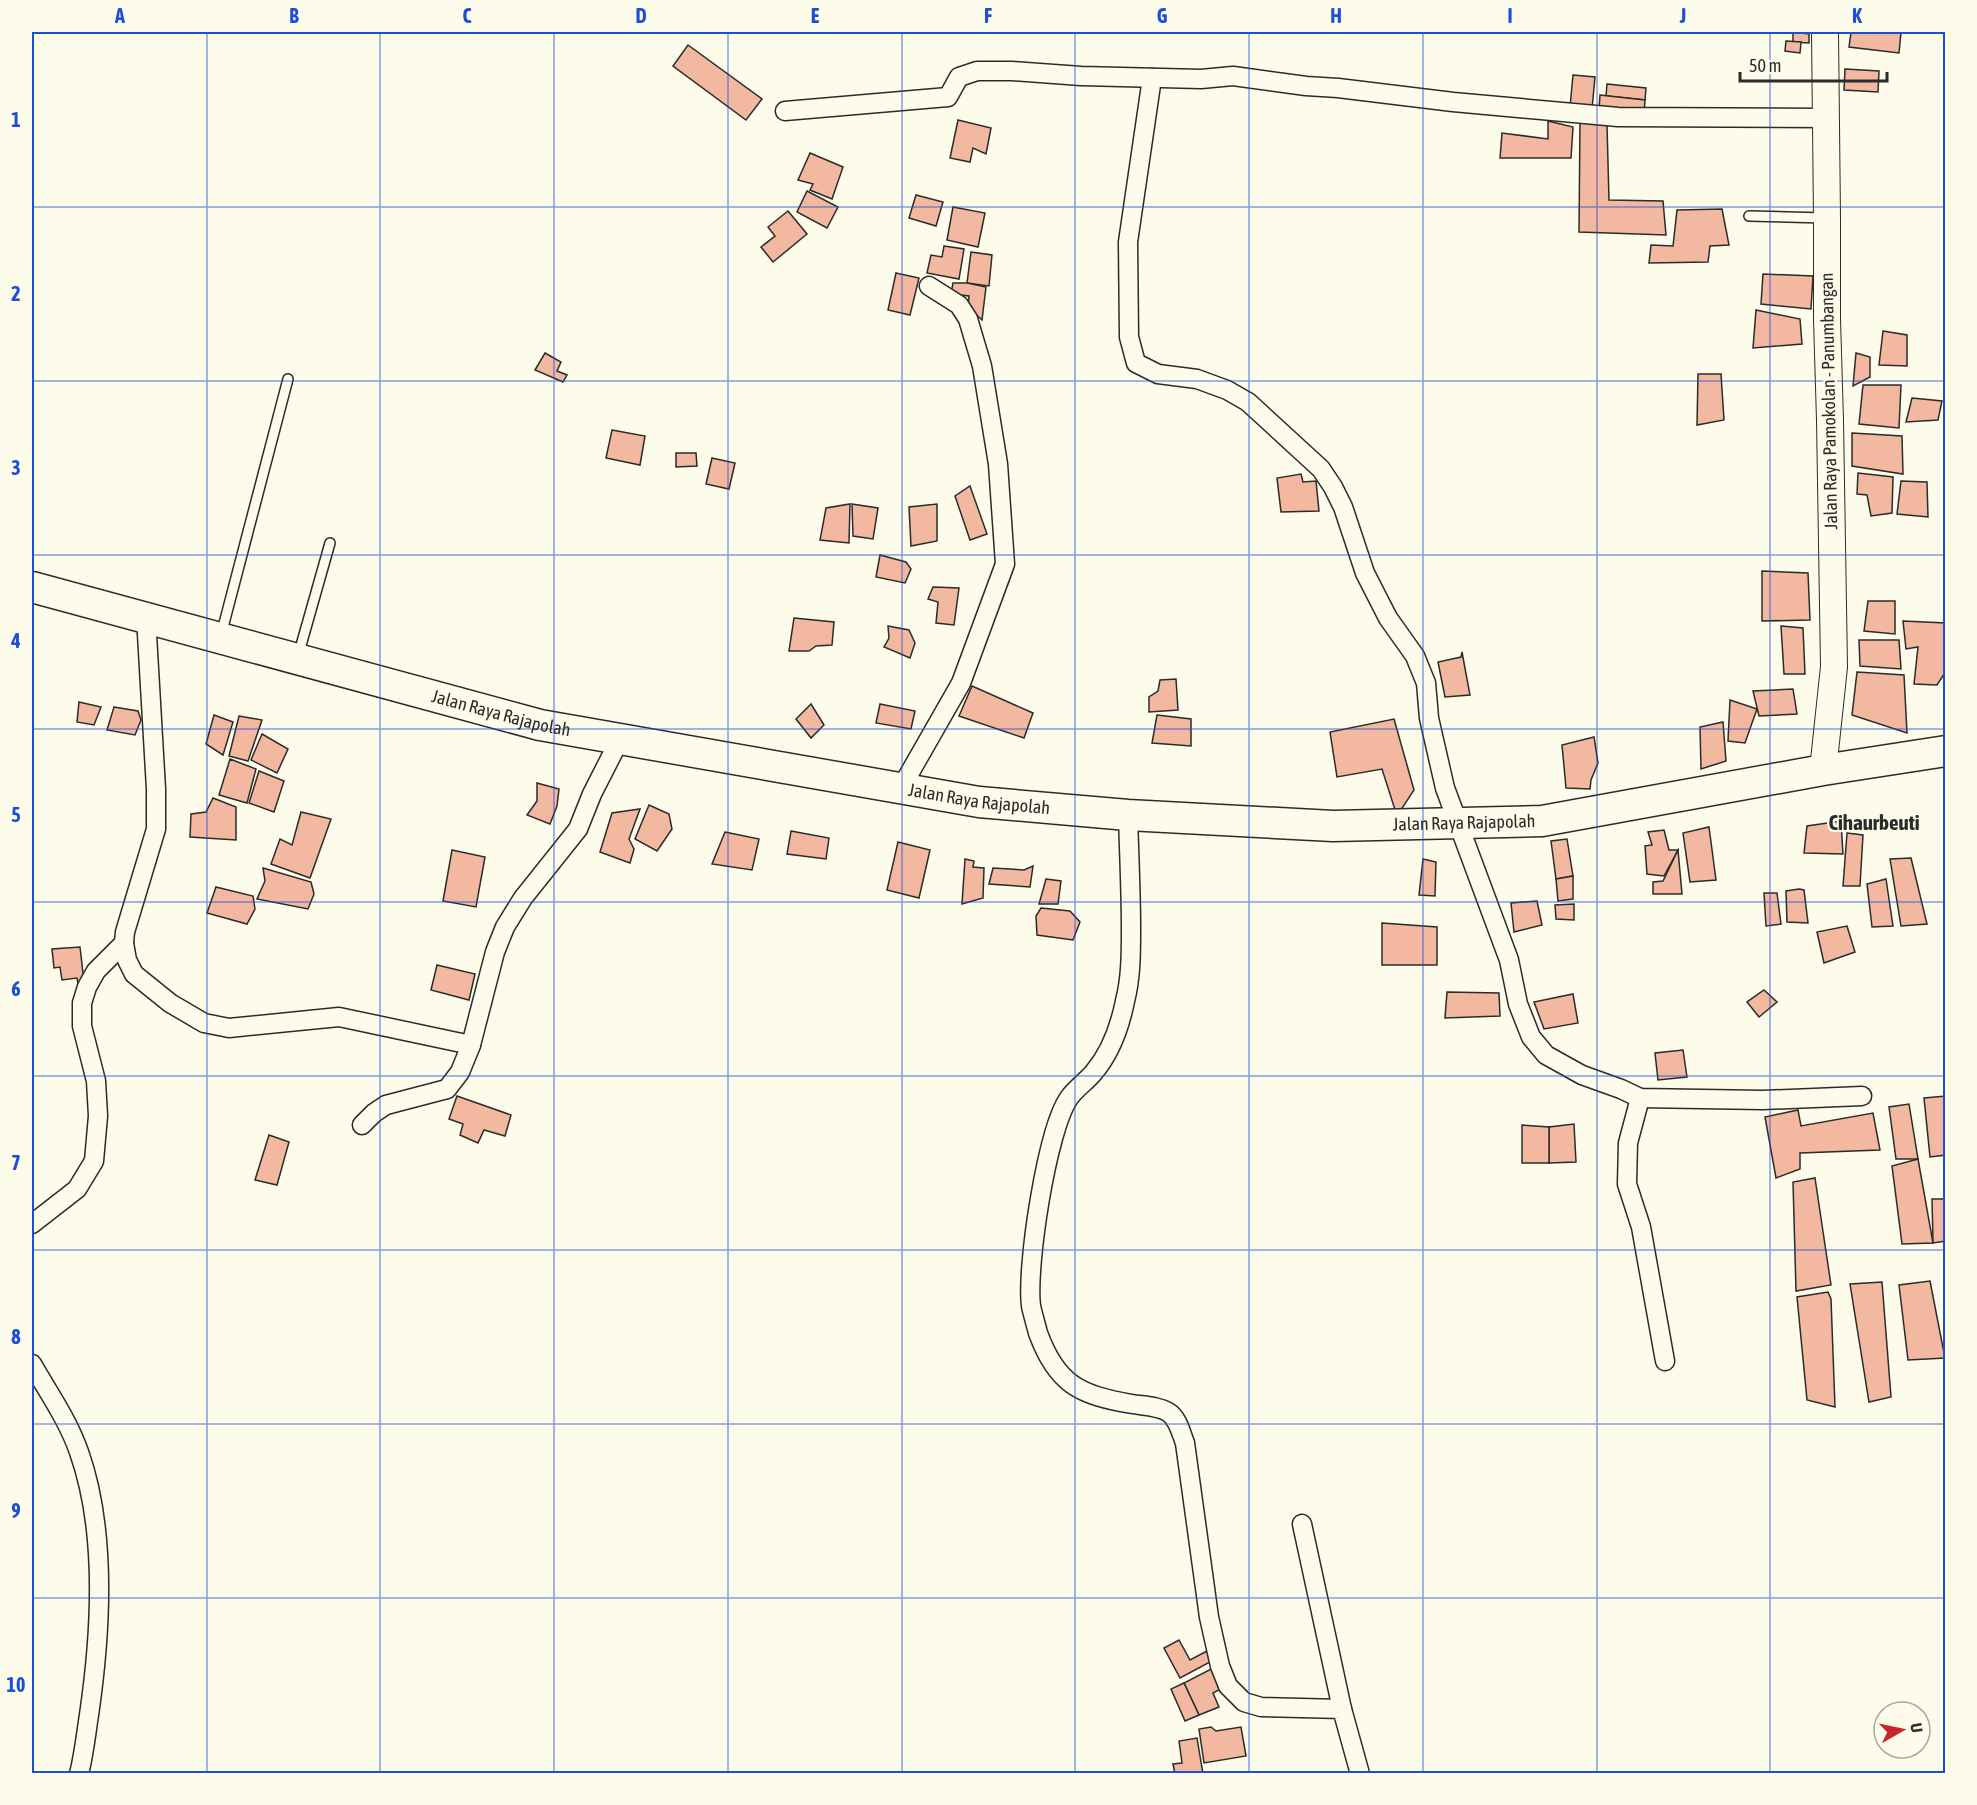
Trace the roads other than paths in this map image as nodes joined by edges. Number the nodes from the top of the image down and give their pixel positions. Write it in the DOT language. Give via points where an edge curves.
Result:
graph roads {
  1 [pos="1825,32"];
  2 [pos="1152,78"];
  3 [pos="785,111"];
  4 [pos="1826,118"];
  5 [pos="1749,216"];
  6 [pos="1827,218"];
  7 [pos="929,286"];
  8 [pos="288,379"];
  9 [pos="330,543"];
  10 [pos="32,587"];
  11 [pos="146,617"];
  12 [pos="220,637"];
  13 [pos="297,659"];
  14 [pos="620,739"];
  15 [pos="1946,751"];
  16 [pos="1823,770"];
  17 [pos="901,788"];
  18 [pos="1128,815"];
  19 [pos="1457,824"];
  20 [pos="124,943"];
  21 [pos="471,1045"];
  22 [pos="1862,1096"];
  23 [pos="1640,1098"];
  24 [pos="362,1125"];
  25 [pos="32,1224"];
  26 [pos="1665,1361"];
  27 [pos="32,1364"];
  28 [pos="1302,1524"];
  29 [pos="1342,1708"];
  30 [pos="79,1773"];
  31 [pos="1360,1773"];
  1 -- 4 [label="main road, Jalan Raya Pamokolan - Panumbangan"];
  2 -- 3 [label="street" via="978,71 959,77 948,97"];
  2 -- 4 [label="street" via="1241,76 1618,117"];
  2 -- 19 [label="street" via="1128,242 1129,337 1136,363 1158,374 1197,379 1248,402 1321,469 1334,487 1365,573 1388,618 1415,656 1426,683 1434,746"];
  4 -- 6 [label="main road, Jalan Raya Pamokolan - Panumbangan"];
  5 -- 6 [label="lane"];
  6 -- 16 [label="main road, Jalan Raya Pamokolan - Panumbangan" via="1834,667"];
  7 -- 17 [label="street" via="959,305 968,319 982,366 998,464 1005,564 961,683"];
  8 -- 12 [label="lane"];
  9 -- 13 [label="lane"];
  10 -- 11 [label="highway, Jalan Raya Rajapolah"];
  11 -- 12 [label="highway, Jalan Raya Rajapolah"];
  11 -- 20 [label="street" via="156,829"];
  12 -- 13 [label="highway, Jalan Raya Rajapolah"];
  13 -- 14 [label="highway, Jalan Raya Rajapolah" via="540,725"];
  14 -- 17 [label="highway, Jalan Raya Rajapolah"];
  14 -- 21 [label="street" via="578,829 505,927"];
  15 -- 16 [label="highway, Jalan Raya Rajapolah"];
  16 -- 19 [label="highway, Jalan Raya Rajapolah" via="1542,821"];
  17 -- 18 [label="highway, Jalan Raya Rajapolah" via="979,802"];
  18 -- 19 [label="highway, Jalan Raya Rajapolah" via="1333,826"];
  18 -- 29 [label="street" via="1131,960 1126,1000 1112,1044 1096,1070 1069,1098 1057,1124 1031,1263 1031,1306 1050,1360 1068,1383 1091,1396 1157,1408 1169,1413 1178,1424 1185,1443 1209,1617 1228,1686 1244,1702 1261,1707"];
  19 -- 23 [label="street" via="1509,960 1518,1004 1531,1037 1546,1055 1582,1075"];
  20 -- 21 [label="street" via="134,974 170,1003 204,1023 229,1028 339,1017"];
  20 -- 25 [label="street" via="96,971 82,1003 82,1026 96,1081 94,1161 78,1189"];
  21 -- 24 [label="street" via="460,1072 447,1089 386,1105"];
  22 -- 23 [label="street" via="1763,1100"];
  23 -- 26 [label="street" via="1628,1143 1627,1184 1641,1227"];
  27 -- 30 [label="street" via="64,1417 91,1490 99,1570 97,1663"];
  28 -- 29 [label="street"];
  29 -- 31 [label="street"];
}
